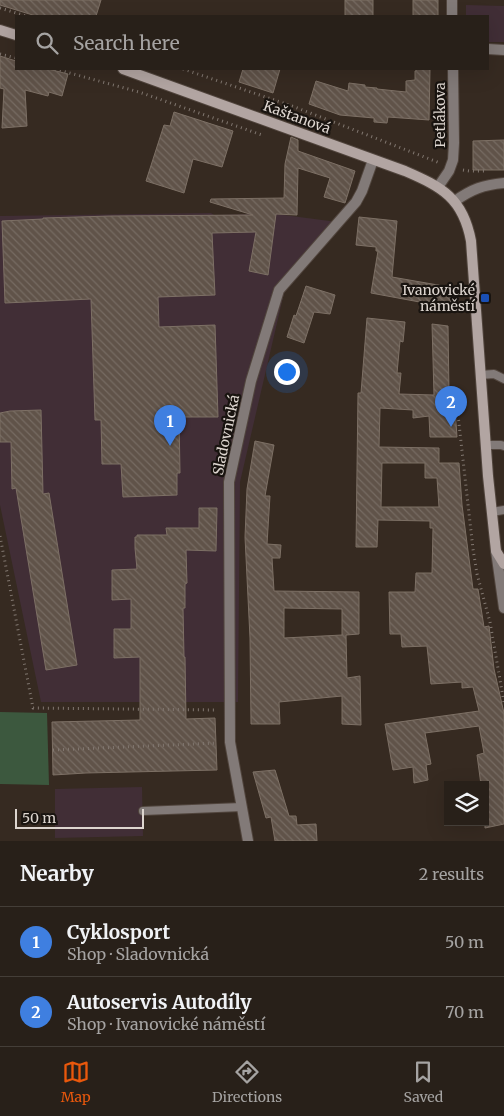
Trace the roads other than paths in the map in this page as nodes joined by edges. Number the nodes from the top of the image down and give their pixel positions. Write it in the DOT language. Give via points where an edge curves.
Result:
graph roads {
  1 [pos="452,0"];
  2 [pos="452,15"];
  3 [pos="0,30"];
  4 [pos="15,35"];
  5 [pos="489,49"];
  6 [pos="504,50"];
  7 [pos="126,70"];
  8 [pos="453,70"];
  9 [pos="373,160"];
  10 [pos="504,183"];
  11 [pos="438,187"];
  12 [pos="455,202"];
  13 [pos="480,375"];
  14 [pos="504,379"];
  15 [pos="485,445"];
  16 [pos="504,446"];
  17 [pos="504,510"];
  18 [pos="492,512"];
  19 [pos="496,551"];
  20 [pos="504,564"];
  21 [pos="504,608"];
  22 [pos="242,807"];
  23 [pos="143,811"];
  24 [pos="248,841"];
  1 -- 2 [label="street"];
  3 -- 4 [label="main road"];
  5 -- 6 [label="street"];
  7 -- 9 [label="main road, Kaštanová"];
  8 -- 11 [label="street, Petlákova" via="453,160"];
  9 -- 11 [label="main road, Kaštanová"];
  9 -- 22 [label="street, Sladovnická" via="356,202 279,290 251,380 229,482 230,742"];
  10 -- 12 [label="street" via="472,190"];
  11 -- 12 [label="main road, Kaštanová"];
  12 -- 13 [label="main road" via="467,224 471,241"];
  13 -- 14 [label="lane" via="494,374"];
  13 -- 15 [label="main road"];
  15 -- 16 [label="lane"];
  15 -- 18 [label="main road"];
  17 -- 18 [label="lane"];
  18 -- 19 [label="main road"];
  19 -- 20 [label="main road"];
  19 -- 21 [label="street"];
  22 -- 23 [label="lane"];
  22 -- 24 [label="street, Sladovnická"];
}
